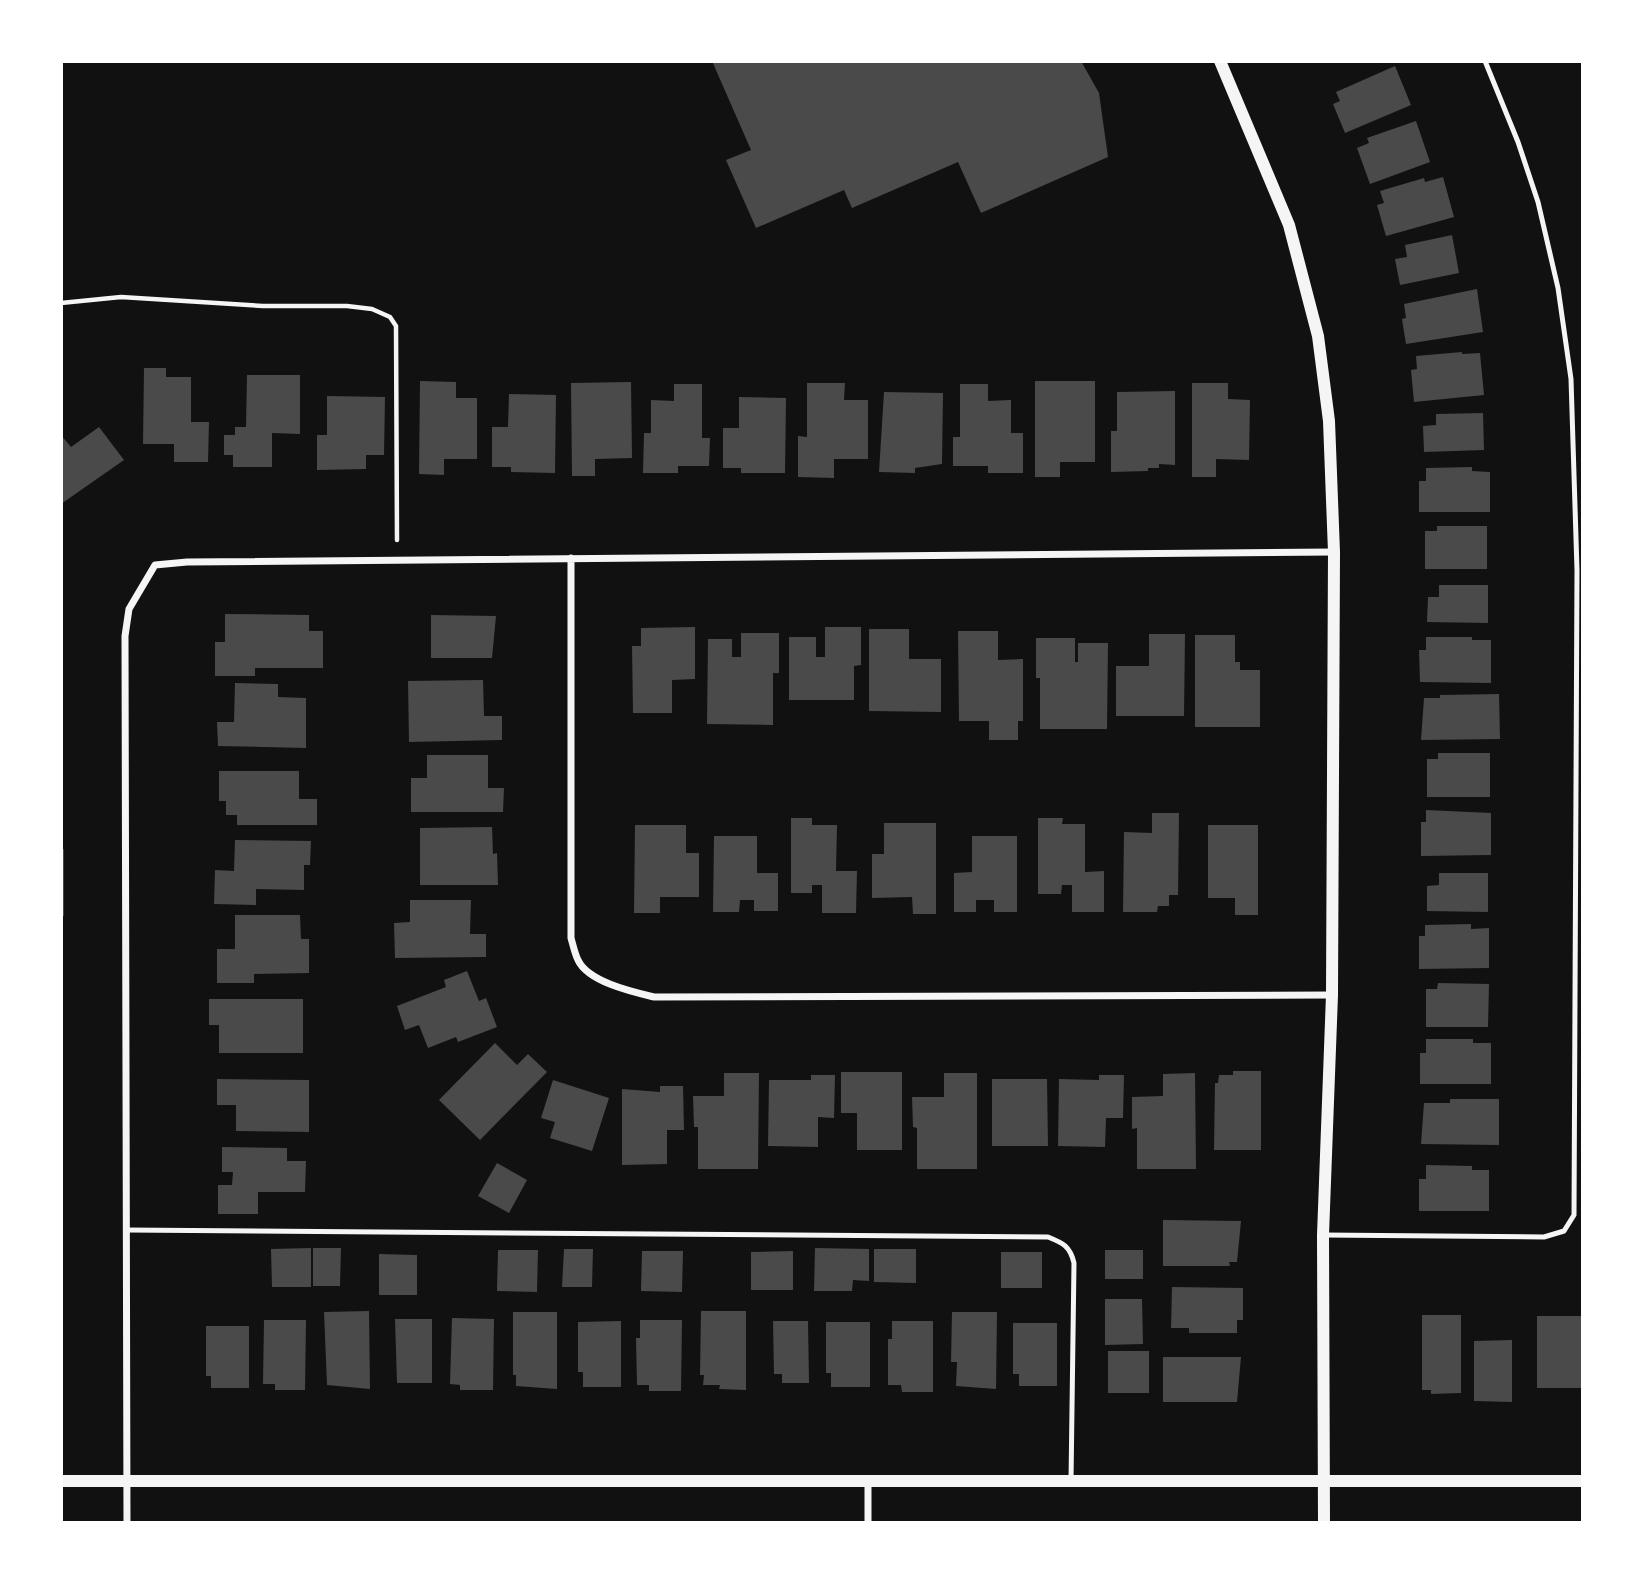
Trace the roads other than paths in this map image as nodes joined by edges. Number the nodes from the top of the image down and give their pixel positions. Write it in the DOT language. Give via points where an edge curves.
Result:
graph roads {
  1 [pos="1220,61"];
  2 [pos="1485,61"];
  3 [pos="1334,552"];
  4 [pos="571,558"];
  5 [pos="1332,995"];
  6 [pos="126,1230"];
  7 [pos="1323,1235"];
  8 [pos="61,1481"];
  9 [pos="127,1481"];
  10 [pos="868,1481"];
  11 [pos="1071,1481"];
  12 [pos="1324,1481"];
  13 [pos="1583,1481"];
  14 [pos="127,1523"];
  15 [pos="868,1523"];
  16 [pos="1324,1523"];
  1 -- 3 [label="street" via="1289,225 1318,336 1329,421"];
  2 -- 7 [label="lane" via="1538,202 1558,288 1571,379 1577,570 1574,1215 1564,1231 1544,1237"];
  3 -- 4 [label="street"];
  3 -- 5 [label="street"];
  4 -- 5 [label="street" via="571,938 579,963 593,975 621,989 654,997"];
  4 -- 6 [label="street" via="155,565 129,609 125,636"];
  5 -- 7 [label="street"];
  6 -- 9 [label="street"];
  6 -- 11 [label="lane" via="1048,1237 1064,1243 1074,1263"];
  7 -- 12 [label="street"];
  8 -- 9 [label="street"];
  9 -- 10 [label="street"];
  9 -- 14 [label="street"];
  10 -- 11 [label="street"];
  10 -- 15 [label="street"];
  11 -- 12 [label="street"];
  12 -- 13 [label="street"];
  12 -- 16 [label="street"];
}
